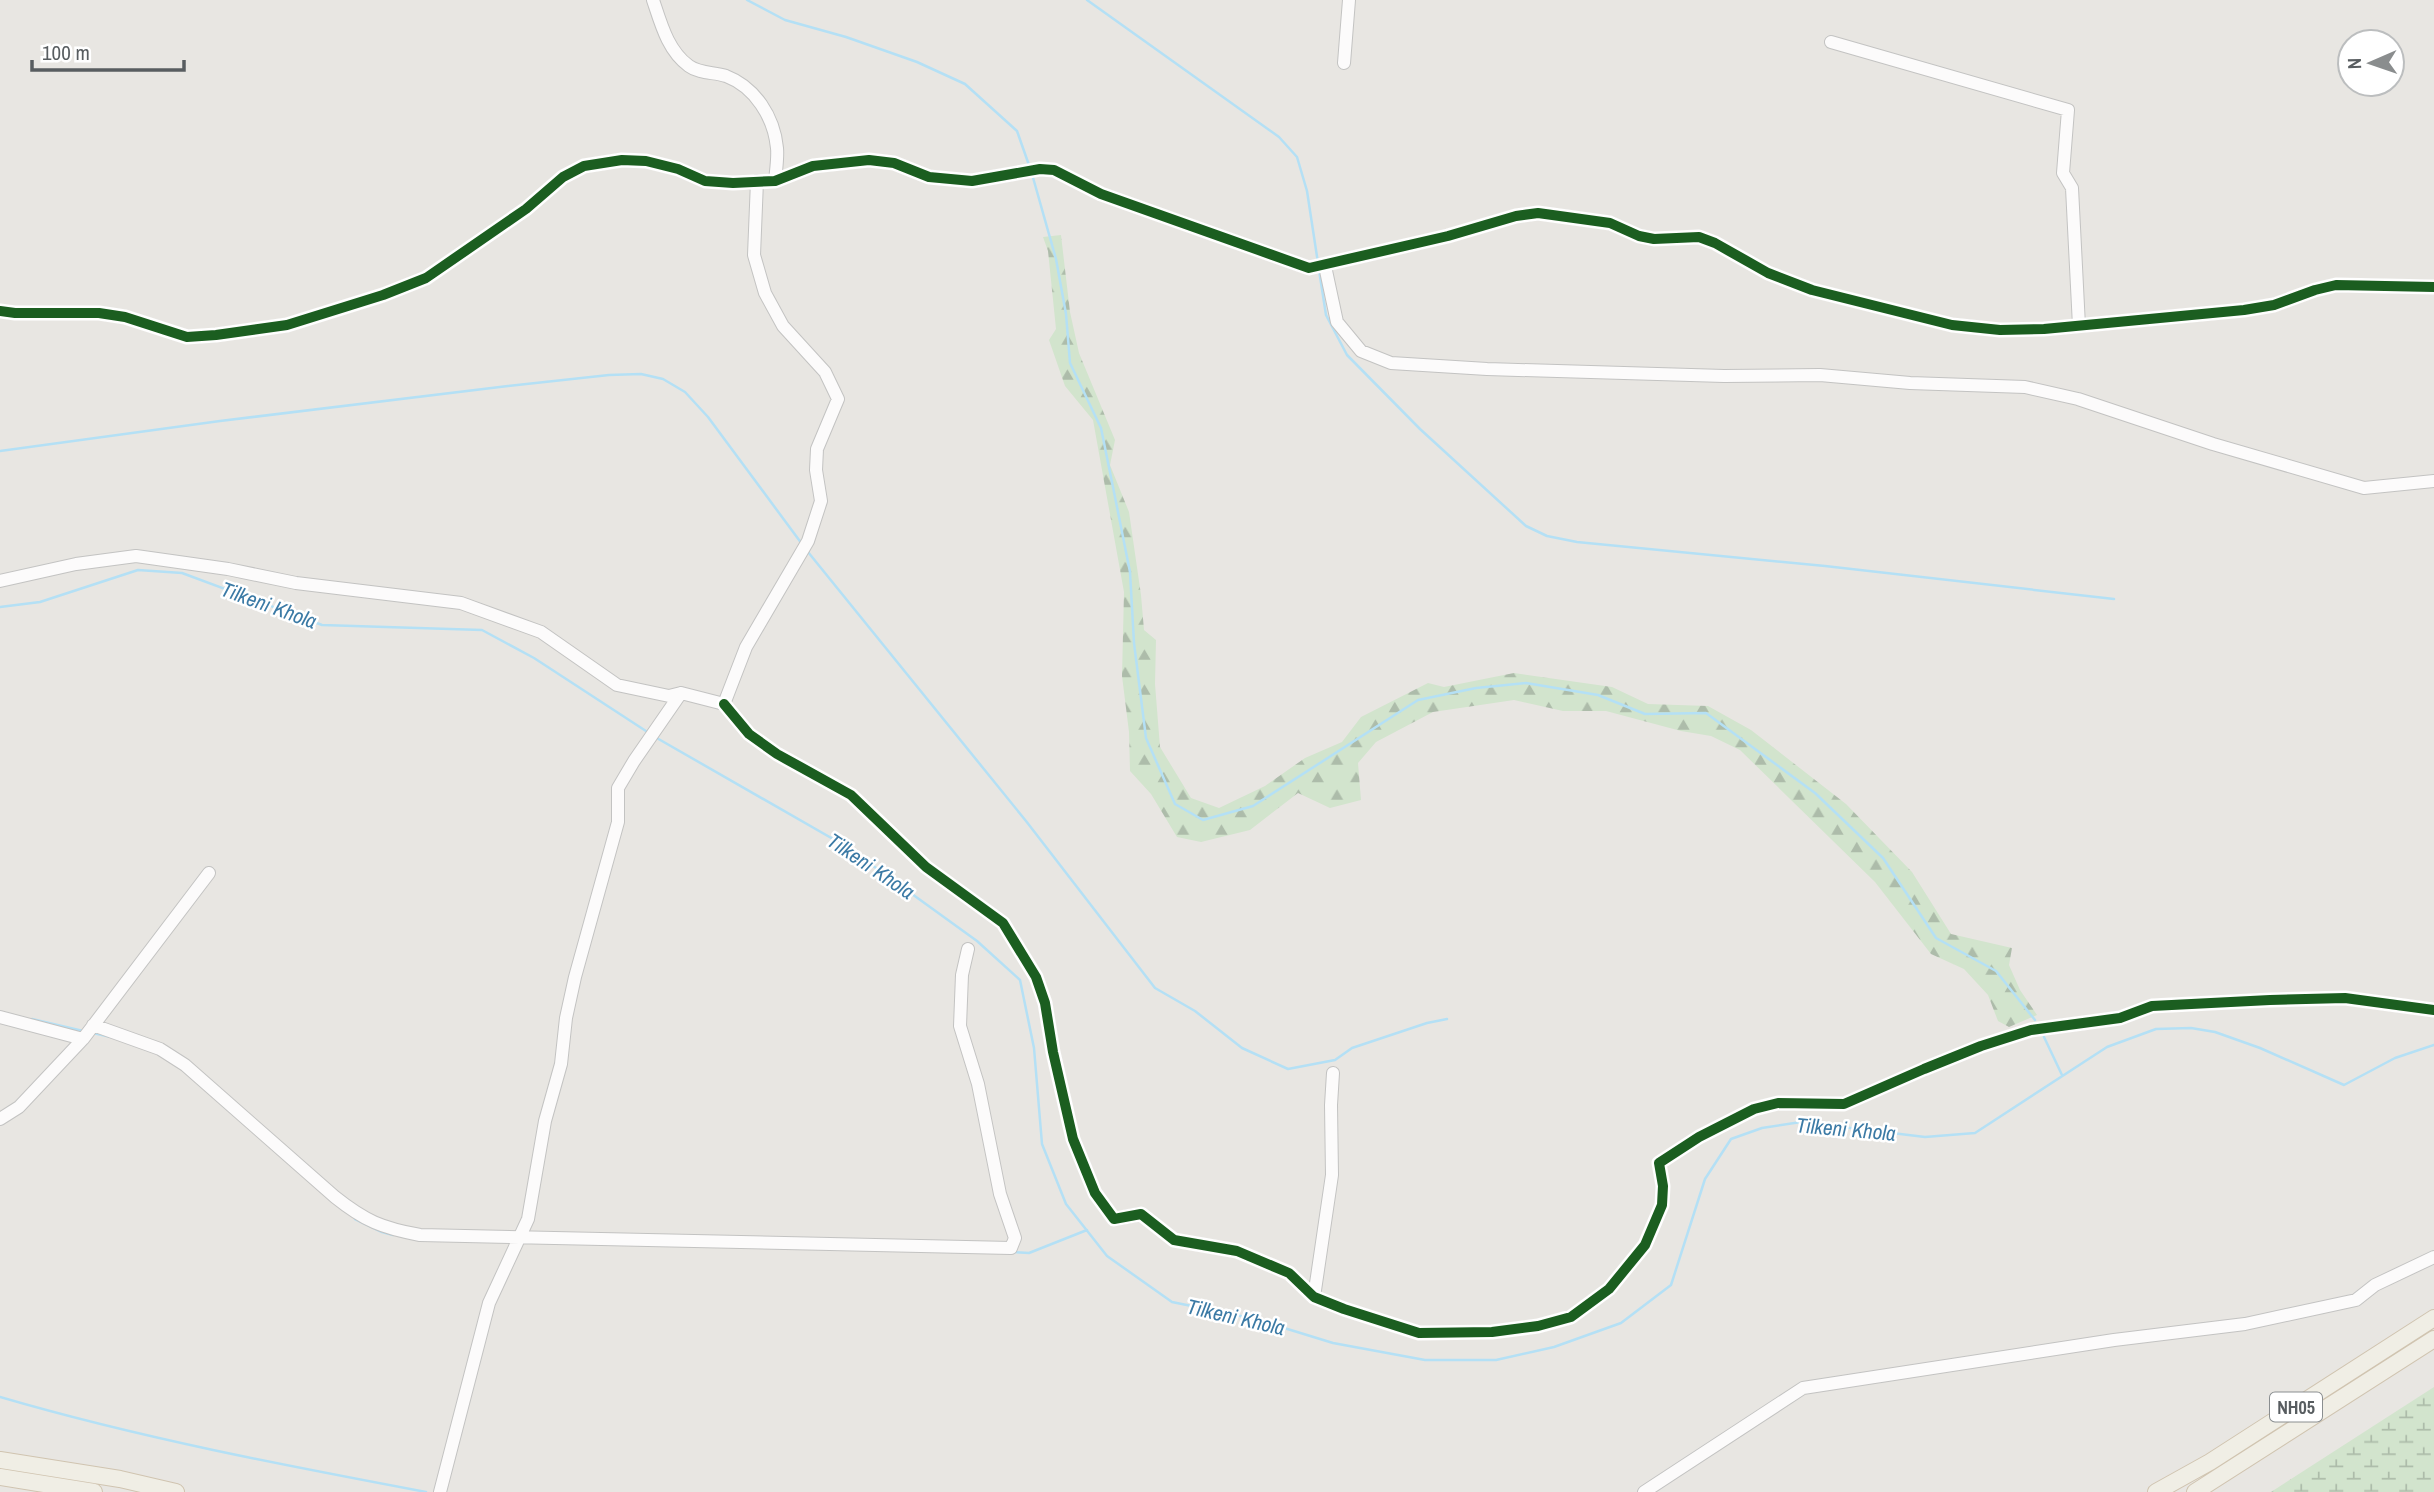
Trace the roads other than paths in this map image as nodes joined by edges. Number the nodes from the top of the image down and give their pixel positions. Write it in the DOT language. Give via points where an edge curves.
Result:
graph roads {
  1 [pos="653,0"];
  2 [pos="1349,0"];
  3 [pos="1831,41"];
  4 [pos="1344,63"];
  5 [pos="775,180"];
  6 [pos="757,181"];
  7 [pos="1325,265"];
  8 [pos="2434,287"];
  9 [pos="0,311"];
  10 [pos="2080,326"];
  11 [pos="2434,481"];
  12 [pos="0,581"];
  13 [pos="681,693"];
  14 [pos="724,704"];
  15 [pos="209,873"];
  16 [pos="968,949"];
  17 [pos="2434,1010"];
  18 [pos="0,1017"];
  19 [pos="88,1032"];
  20 [pos="1333,1073"];
  21 [pos="0,1119"];
  22 [pos="520,1237"];
  23 [pos="2434,1257"];
  24 [pos="1314,1297"];
  25 [pos="2434,1318"];
  26 [pos="2434,1339"];
  27 [pos="0,1461"];
  28 [pos="0,1478"];
  29 [pos="441,1490"];
  30 [pos="94,1492"];
  31 [pos="176,1492"];
  32 [pos="1644,1492"];
  33 [pos="2157,1492"];
  34 [pos="2195,1492"];
  1 -- 5 [label="street" via="676,54 691,68 745,85 760,102 778,149"];
  2 -- 4 [label="street"];
  3 -- 10 [label="street" via="2068,110 2063,173 2072,188"];
  5 -- 6 [label="street"];
  5 -- 7 [label="street" via="813,166 869,160 894,163 929,177 972,181 1054,170 1101,194 1308,268"];
  6 -- 9 [label="street" via="705,181 646,161 584,166 426,278 287,325 187,337 99,313"];
  6 -- 14 [label="street" via="754,255 765,293 783,326 825,372 838,399 817,449 821,500 805,547 746,646"];
  7 -- 10 [label="street" via="1538,213 1610,223 1654,239 1699,237 1812,290 1952,325 2000,330"];
  7 -- 11 [label="street" via="1337,322 1361,351 1391,363 1724,376 1820,375 2025,387 2078,398 2364,488"];
  8 -- 10 [label="street" via="2336,285 2244,310"];
  12 -- 13 [label="street" via="136,556 296,583 461,603 541,632 617,685 669,696"];
  13 -- 14 [label="street"];
  13 -- 22 [label="street" via="618,788 618,822 575,977 561,1064 545,1121 528,1219"];
  14 -- 24 [label="street" via="749,734 851,795 926,867 1003,923 1036,977 1073,1139 1095,1193 1114,1219 1141,1214 1174,1240 1237,1251 1289,1273"];
  15 -- 19 [label="street"];
  16 -- 22 [label="street" via="960,1026 978,1084 1000,1194 1016,1238 1012,1248"];
  17 -- 24 [label="street" via="2345,998 2152,1006 2120,1018 2031,1030 1981,1046 1844,1104 1778,1103 1754,1109 1659,1163 1662,1205 1645,1245 1609,1289 1571,1317 1538,1326 1419,1333"];
  18 -- 19 [label="street"];
  19 -- 21 [label="street" via="27,1098"];
  19 -- 22 [label="street" via="160,1049 185,1065 358,1215 420,1236"];
  20 -- 24 [label="street" via="1332,1175"];
  22 -- 29 [label="street" via="489,1303"];
  23 -- 32 [label="street" via="2375,1285 2356,1300 2245,1324 1803,1388"];
  25 -- 33 [label="main road, NH05"];
  26 -- 34 [label="main road, NH05"];
  27 -- 31 [label="main road"];
  28 -- 30 [label="main road"];
}
